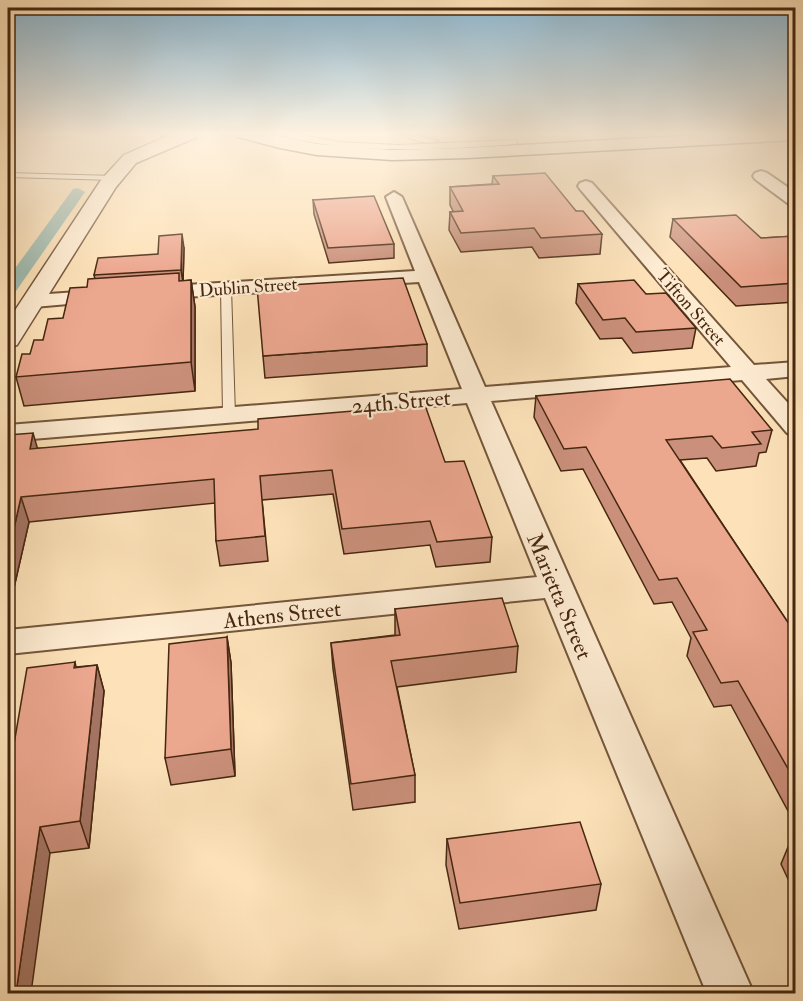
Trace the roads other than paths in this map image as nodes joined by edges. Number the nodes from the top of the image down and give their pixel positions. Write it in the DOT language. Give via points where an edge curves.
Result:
graph roads {
  1 [pos="113,180"];
  2 [pos="766,180"];
  3 [pos="586,186"];
  4 [pos="394,197"];
  5 [pos="795,201"];
  6 [pos="426,276"];
  7 [pos="226,288"];
  8 [pos="34,301"];
  9 [pos="8,340"];
  10 [pos="795,369"];
  11 [pos="747,373"];
  12 [pos="476,395"];
  13 [pos="229,415"];
  14 [pos="795,428"];
  15 [pos="8,433"];
  16 [pos="556,586"];
  17 [pos="8,642"];
  18 [pos="731,993"];
  1 -- 8 [label="main road"];
  2 -- 5 [label="street"];
  3 -- 11 [label="street, Tifton Street"];
  4 -- 6 [label="street, Marietta Street"];
  6 -- 7 [label="street, Dublin Street"];
  6 -- 12 [label="street, Marietta Street"];
  7 -- 8 [label="street, Dublin Street"];
  7 -- 13 [label="lane"];
  8 -- 9 [label="main road"];
  10 -- 11 [label="street, 24th Street"];
  11 -- 12 [label="street, 24th Street"];
  11 -- 14 [label="street, Tifton Street"];
  12 -- 13 [label="street, 24th Street"];
  12 -- 16 [label="street, Marietta Street"];
  13 -- 15 [label="street, 24th Street"];
  16 -- 17 [label="street, Athens Street"];
  16 -- 18 [label="street, Marietta Street"];
}
